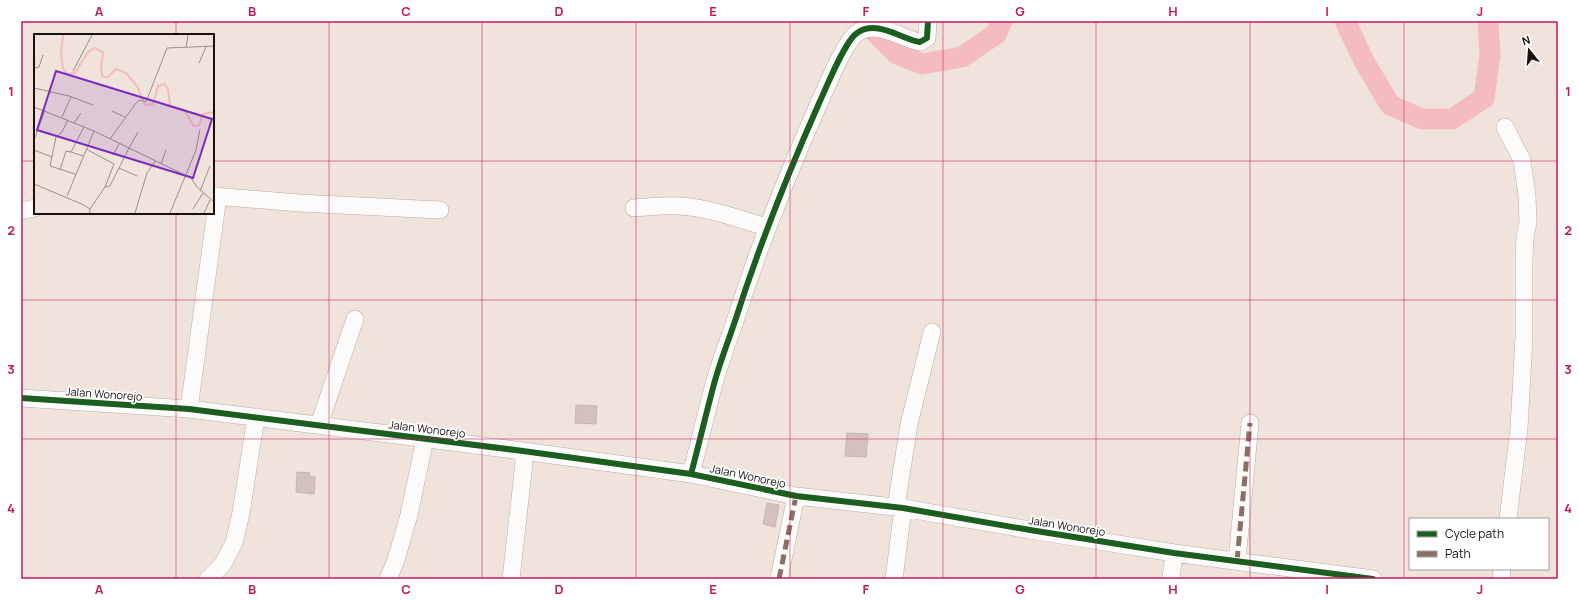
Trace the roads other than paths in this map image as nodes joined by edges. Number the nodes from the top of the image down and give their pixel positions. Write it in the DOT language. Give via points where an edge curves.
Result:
graph roads {
  1 [pos="928,21"];
  2 [pos="1505,127"];
  3 [pos="215,196"];
  4 [pos="34,208"];
  5 [pos="634,208"];
  6 [pos="440,210"];
  7 [pos="21,211"];
  8 [pos="213,214"];
  9 [pos="767,227"];
  10 [pos="355,320"];
  11 [pos="932,332"];
  12 [pos="21,398"];
  13 [pos="190,409"];
  14 [pos="256,417"];
  15 [pos="1250,423"];
  16 [pos="319,425"];
  17 [pos="425,439"];
  18 [pos="523,451"];
  19 [pos="691,474"];
  20 [pos="796,496"];
  21 [pos="900,508"];
  22 [pos="1508,518"];
  23 [pos="1174,553"];
  24 [pos="1237,561"];
  25 [pos="208,579"];
  26 [pos="388,579"];
  27 [pos="511,579"];
  28 [pos="779,579"];
  29 [pos="894,579"];
  30 [pos="1171,579"];
  31 [pos="1373,579"];
  1 -- 9 [label="street" via="927,38 920,42 887,30 873,29 859,32 852,37 836,65"];
  2 -- 22 [label="street" via="1522,160 1528,222 1524,258 1524,337 1519,428"];
  3 -- 6 [label="street"];
  4 -- 7 [label="street"];
  5 -- 9 [label="street" via="682,206 720,213"];
  8 -- 13 [label="street"];
  9 -- 19 [label="street" via="714,383"];
  10 -- 16 [label="street"];
  11 -- 21 [label="street" via="909,424"];
  12 -- 13 [label="street, Jalan Wonorejo"];
  13 -- 14 [label="street, Jalan Wonorejo"];
  14 -- 16 [label="street, Jalan Wonorejo"];
  14 -- 25 [label="street" via="234,543 223,564"];
  15 -- 24 [label="street"];
  16 -- 17 [label="street, Jalan Wonorejo"];
  17 -- 18 [label="street, Jalan Wonorejo"];
  17 -- 26 [label="street" via="408,515"];
  18 -- 19 [label="street, Jalan Wonorejo"];
  18 -- 27 [label="street" via="524,463"];
  19 -- 20 [label="street, Jalan Wonorejo"];
  20 -- 21 [label="street, Jalan Wonorejo"];
  20 -- 28 [label="street"];
  21 -- 23 [label="street, Jalan Wonorejo"];
  21 -- 29 [label="street"];
  23 -- 24 [label="street, Jalan Wonorejo"];
  23 -- 30 [label="street"];
  24 -- 31 [label="street, Jalan Wonorejo"];
}
